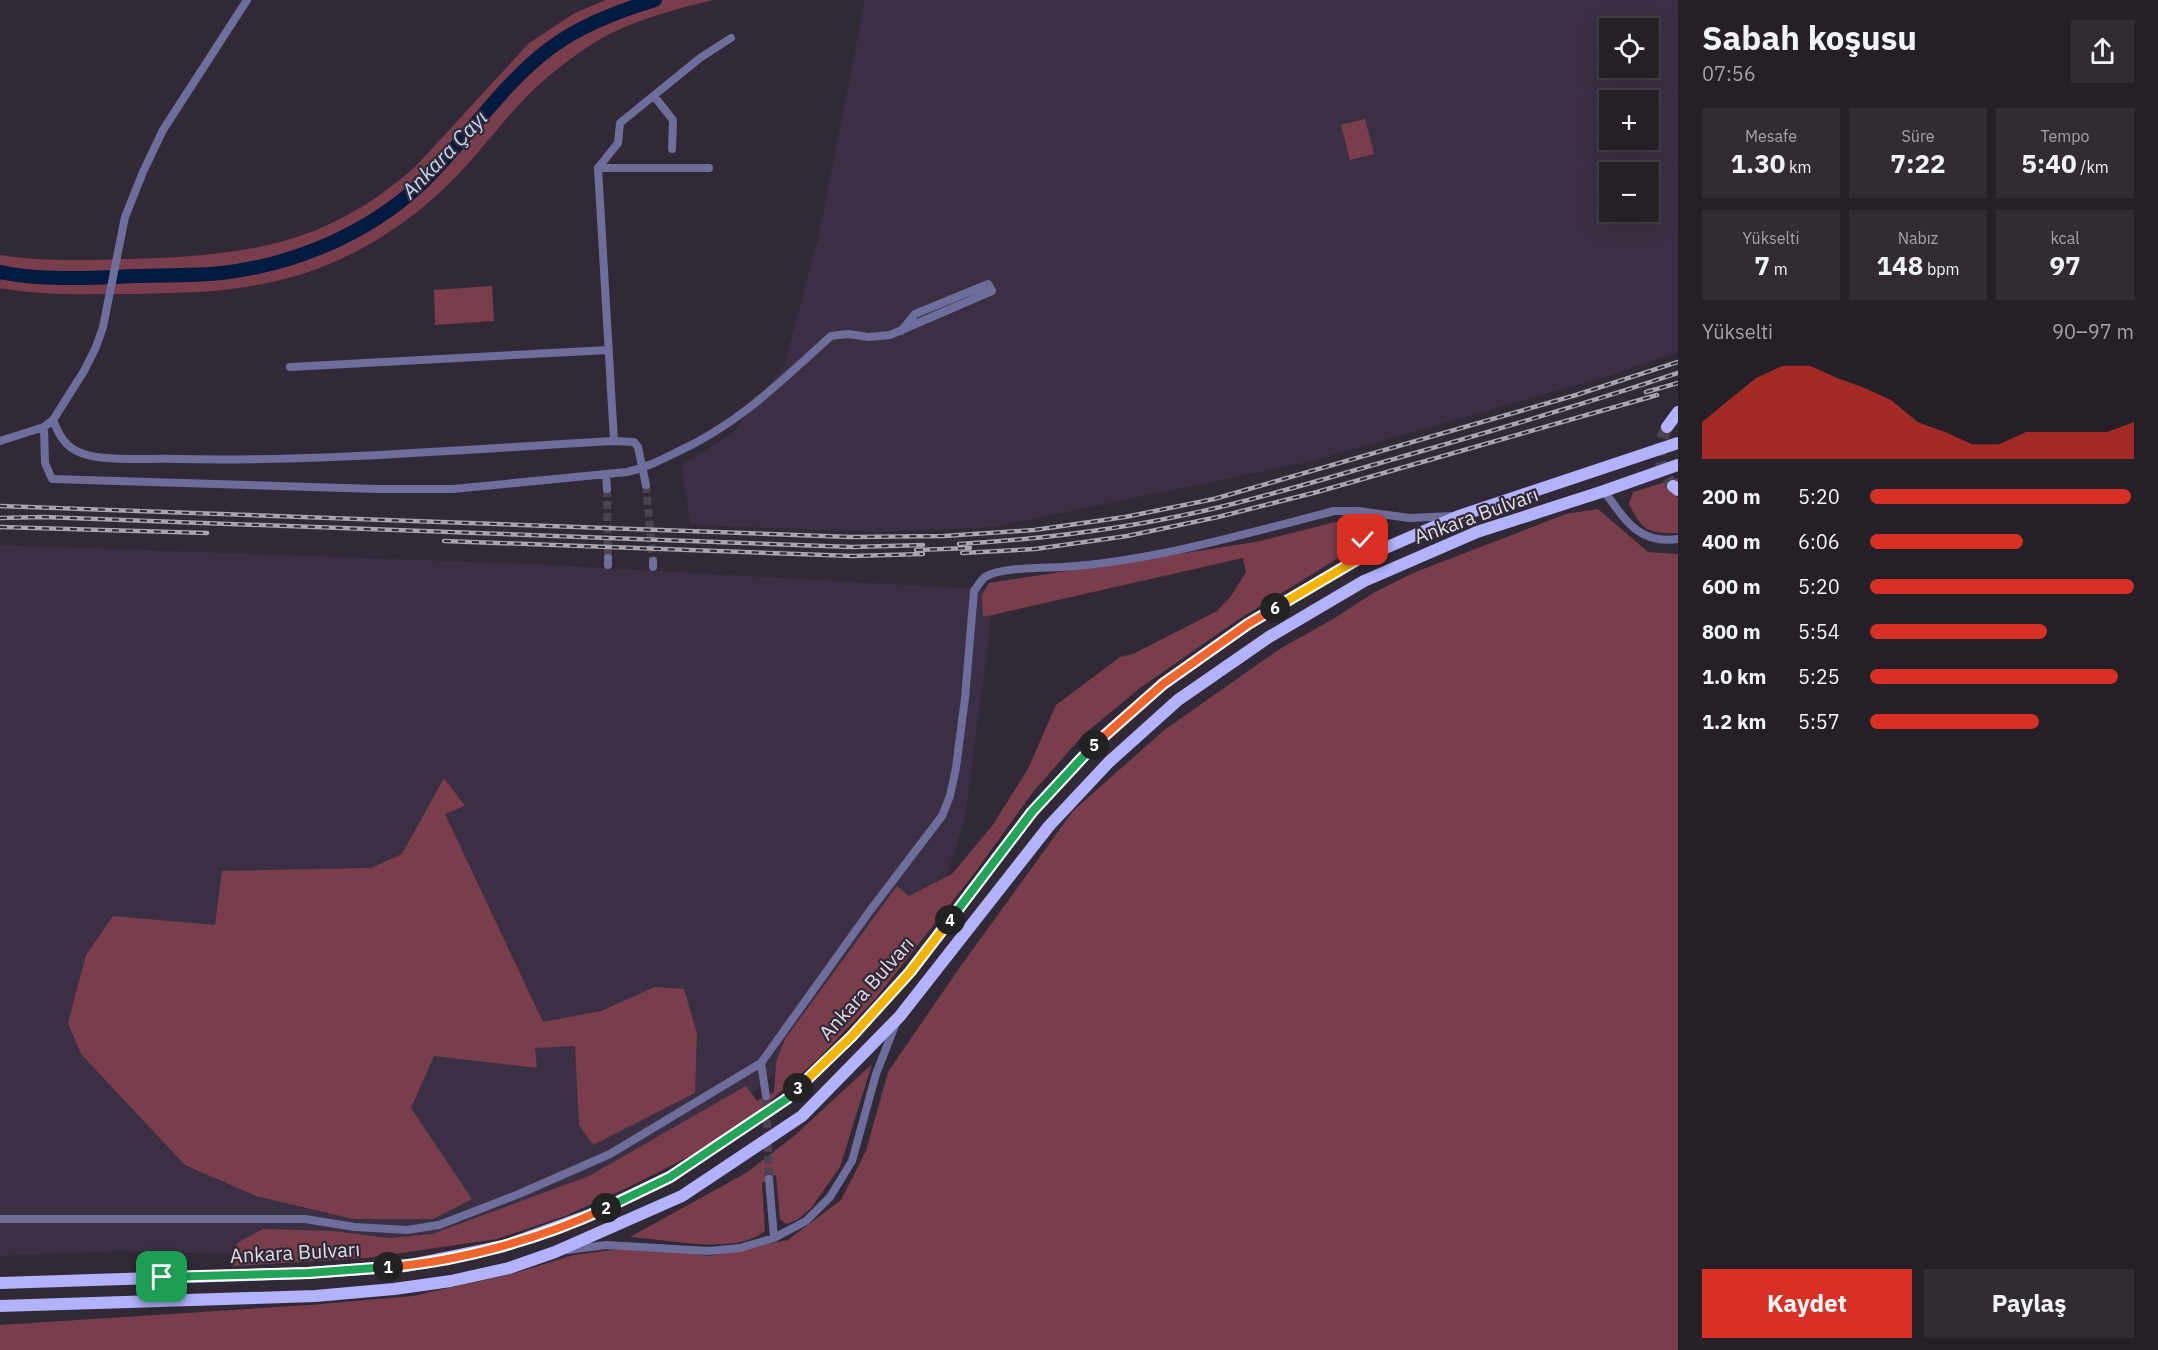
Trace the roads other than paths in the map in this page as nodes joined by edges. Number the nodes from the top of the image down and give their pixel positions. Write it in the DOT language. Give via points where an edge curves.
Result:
graph roads {
  1 [pos="247,0"];
  2 [pos="730,38"];
  3 [pos="654,96"];
  4 [pos="672,149"];
  5 [pos="598,168"];
  6 [pos="709,168"];
  7 [pos="901,331"];
  8 [pos="608,350"];
  9 [pos="290,367"];
  10 [pos="1678,412"];
  11 [pos="53,420"];
  12 [pos="44,427"];
  13 [pos="1667,427"];
  14 [pos="0,441"];
  15 [pos="614,441"];
  16 [pos="1678,443"];
  17 [pos="1678,465"];
  18 [pos="643,468"];
  19 [pos="606,474"];
  20 [pos="645,485"];
  21 [pos="607,489"];
  22 [pos="1604,491"];
  23 [pos="1358,511"];
  24 [pos="1459,516"];
  25 [pos="1678,539"];
  26 [pos="1353,562"];
  27 [pos="900,1016"];
  28 [pos="761,1063"];
  29 [pos="765,1096"];
  30 [pos="769,1179"];
  31 [pos="0,1219"];
  32 [pos="774,1238"];
  33 [pos="555,1252"];
  34 [pos="0,1283"];
  35 [pos="0,1306"];
  1 -- 11 [label="street" via="163,130 143,172 125,217 96,347"];
  2 -- 3 [label="street"];
  3 -- 4 [label="street" via="673,120"];
  3 -- 5 [label="street" via="620,123 618,143"];
  5 -- 6 [label="street"];
  5 -- 8 [label="street"];
  7 -- 7 [label="street" via="915,314 988,284 992,291"];
  7 -- 18 [label="street" via="869,337 831,336 751,408 700,441"];
  8 -- 9 [label="street"];
  8 -- 15 [label="street"];
  10 -- 13 [label="main road"];
  11 -- 12 [label="street"];
  11 -- 15 [label="street" via="70,448 94,457 232,459 363,455"];
  12 -- 14 [label="street"];
  12 -- 19 [label="street" via="45,463 52,478 453,489"];
  15 -- 18 [label="street" via="634,442"];
  16 -- 24 [label="main road, Ankara Bulvarı"];
  17 -- 22 [label="main road, Ankara Bulvarı"];
  18 -- 19 [label="street"];
  18 -- 20 [label="street"];
  19 -- 21 [label="street"];
  22 -- 25 [label="street" via="1628,522 1643,534 1653,540"];
  22 -- 27 [label="main road, Ankara Bulvarı" via="1476,532 1364,581 1269,637 1178,700 1109,762 1049,826"];
  23 -- 24 [label="street" via="1410,518"];
  23 -- 26 [label="street" via="1365,525"];
  23 -- 28 [label="street" via="1334,511 1137,558 1009,570 985,577 974,591 956,768 942,816"];
  24 -- 26 [label="main road, Ankara Bulvarı"];
  26 -- 34 [label="main road, Ankara Bulvarı" via="1238,631 1163,684 1093,746 1032,812 910,972 852,1036 788,1098 670,1177 590,1215 504,1246 406,1266"];
  27 -- 32 [label="street" via="879,1065 852,1161 830,1197 806,1221"];
  27 -- 33 [label="main road, Ankara Bulvarı" via="802,1116 681,1196"];
  28 -- 29 [label="street"];
  28 -- 31 [label="street" via="610,1154 439,1225 407,1230 305,1219"];
  30 -- 32 [label="street"];
  32 -- 33 [label="street" via="740,1248 709,1251 606,1245"];
  33 -- 35 [label="main road, Ankara Bulvarı" via="508,1268 394,1289 315,1296"];
}
